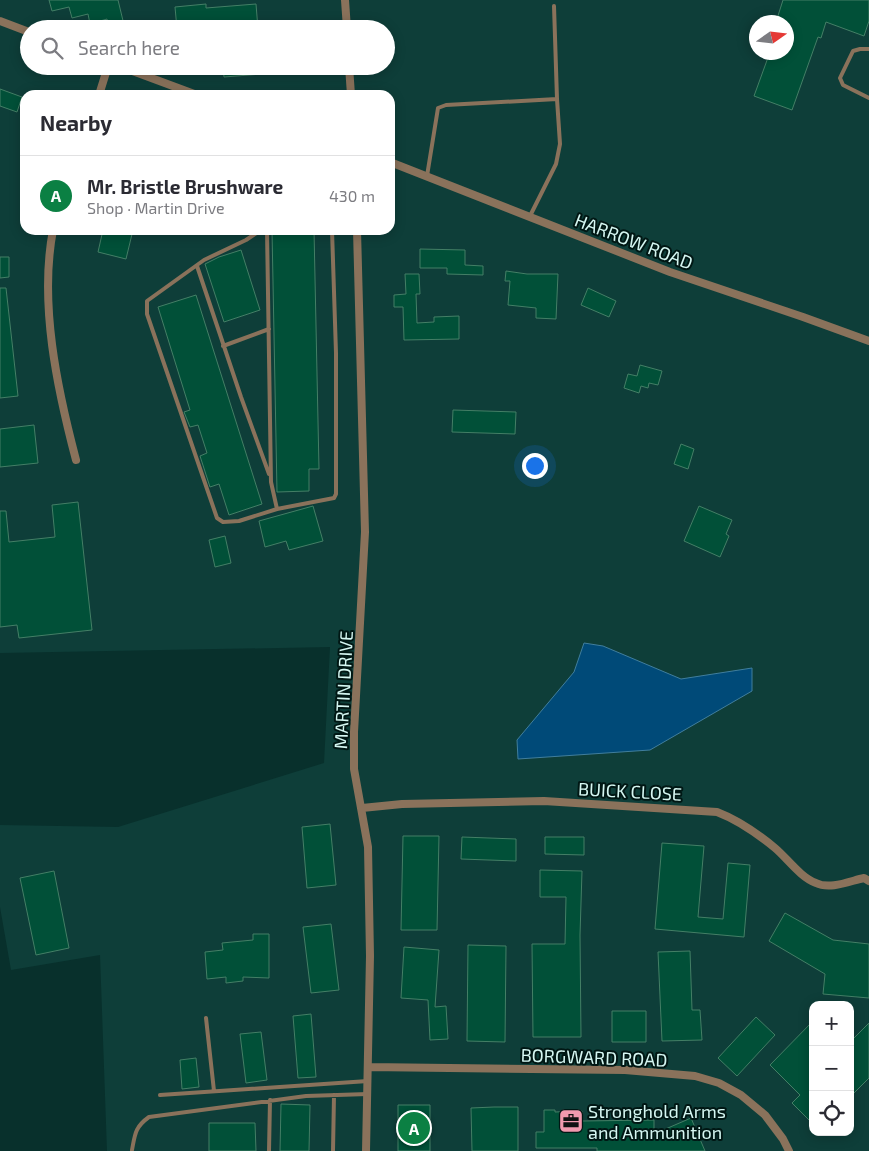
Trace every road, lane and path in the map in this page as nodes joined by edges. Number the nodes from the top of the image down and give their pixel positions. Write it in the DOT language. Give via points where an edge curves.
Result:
graph roads {
  1 [pos="345,0"];
  2 [pos="554,6"];
  3 [pos="346,20"];
  4 [pos="0,21"];
  5 [pos="20,29"];
  6 [pos="869,49"];
  7 [pos="105,75"];
  8 [pos="143,75"];
  9 [pos="350,75"];
  10 [pos="101,90"];
  11 [pos="184,90"];
  12 [pos="351,90"];
  13 [pos="869,98"];
  14 [pos="557,99"];
  15 [pos="395,164"];
  16 [pos="427,176"];
  17 [pos="530,216"];
  18 [pos="52,235"];
  19 [pos="254,235"];
  20 [pos="267,235"];
  21 [pos="332,235"];
  22 [pos="357,235"];
  23 [pos="196,266"];
  24 [pos="269,329"];
  25 [pos="869,342"];
  26 [pos="223,346"];
  27 [pos="76,460"];
  28 [pos="271,482"];
  29 [pos="278,509"];
  30 [pos="362,808"];
  31 [pos="869,881"];
  32 [pos="206,1018"];
  33 [pos="368,1067"];
  34 [pos="368,1080"];
  35 [pos="214,1091"];
  36 [pos="368,1094"];
  37 [pos="160,1095"];
  38 [pos="334,1095"];
  39 [pos="270,1100"];
  40 [pos="132,1150"];
  41 [pos="268,1151"];
  42 [pos="333,1151"];
  43 [pos="366,1151"];
  44 [pos="789,1151"];
  1 -- 3 [label="street"];
  2 -- 14 [label="lane"];
  4 -- 5 [label="street"];
  6 -- 13 [label="lane" via="852,51 840,78 842,85"];
  7 -- 10 [label="street"];
  8 -- 11 [label="street"];
  9 -- 12 [label="street"];
  14 -- 16 [label="lane" via="438,108"];
  14 -- 17 [label="lane" via="560,144 556,164"];
  15 -- 16 [label="street, HARROW ROAD"];
  16 -- 17 [label="street, HARROW ROAD"];
  17 -- 25 [label="street, HARROW ROAD" via="670,272"];
  18 -- 27 [label="street" via="48,270 55,365"];
  19 -- 23 [label="lane"];
  20 -- 24 [label="lane"];
  21 -- 29 [label="lane" via="336,494 334,498"];
  22 -- 30 [label="street, MARTIN DRIVE" via="365,532 354,769"];
  23 -- 26 [label="lane"];
  23 -- 29 [label="lane" via="147,301 147,314 216,518 223,522 239,521"];
  24 -- 26 [label="lane"];
  24 -- 28 [label="lane"];
  26 -- 28 [label="lane"];
  28 -- 29 [label="lane"];
  30 -- 31 [label="street, BUICK CLOSE" via="544,801 717,812 731,817 776,848 816,884 836,885 864,878"];
  30 -- 33 [label="street, MARTIN DRIVE" via="368,847"];
  32 -- 35 [label="lane"];
  33 -- 34 [label="street, MARTIN DRIVE"];
  33 -- 44 [label="street, BORGWARD ROAD" via="625,1070 695,1076 741,1095 765,1115"];
  34 -- 35 [label="lane"];
  34 -- 36 [label="street, MARTIN DRIVE"];
  35 -- 37 [label="lane"];
  36 -- 38 [label="lane"];
  36 -- 43 [label="street, MARTIN DRIVE"];
  38 -- 39 [label="lane"];
  38 -- 42 [label="lane"];
  39 -- 40 [label="lane" via="149,1118 139,1124"];
  39 -- 41 [label="lane"];
}
